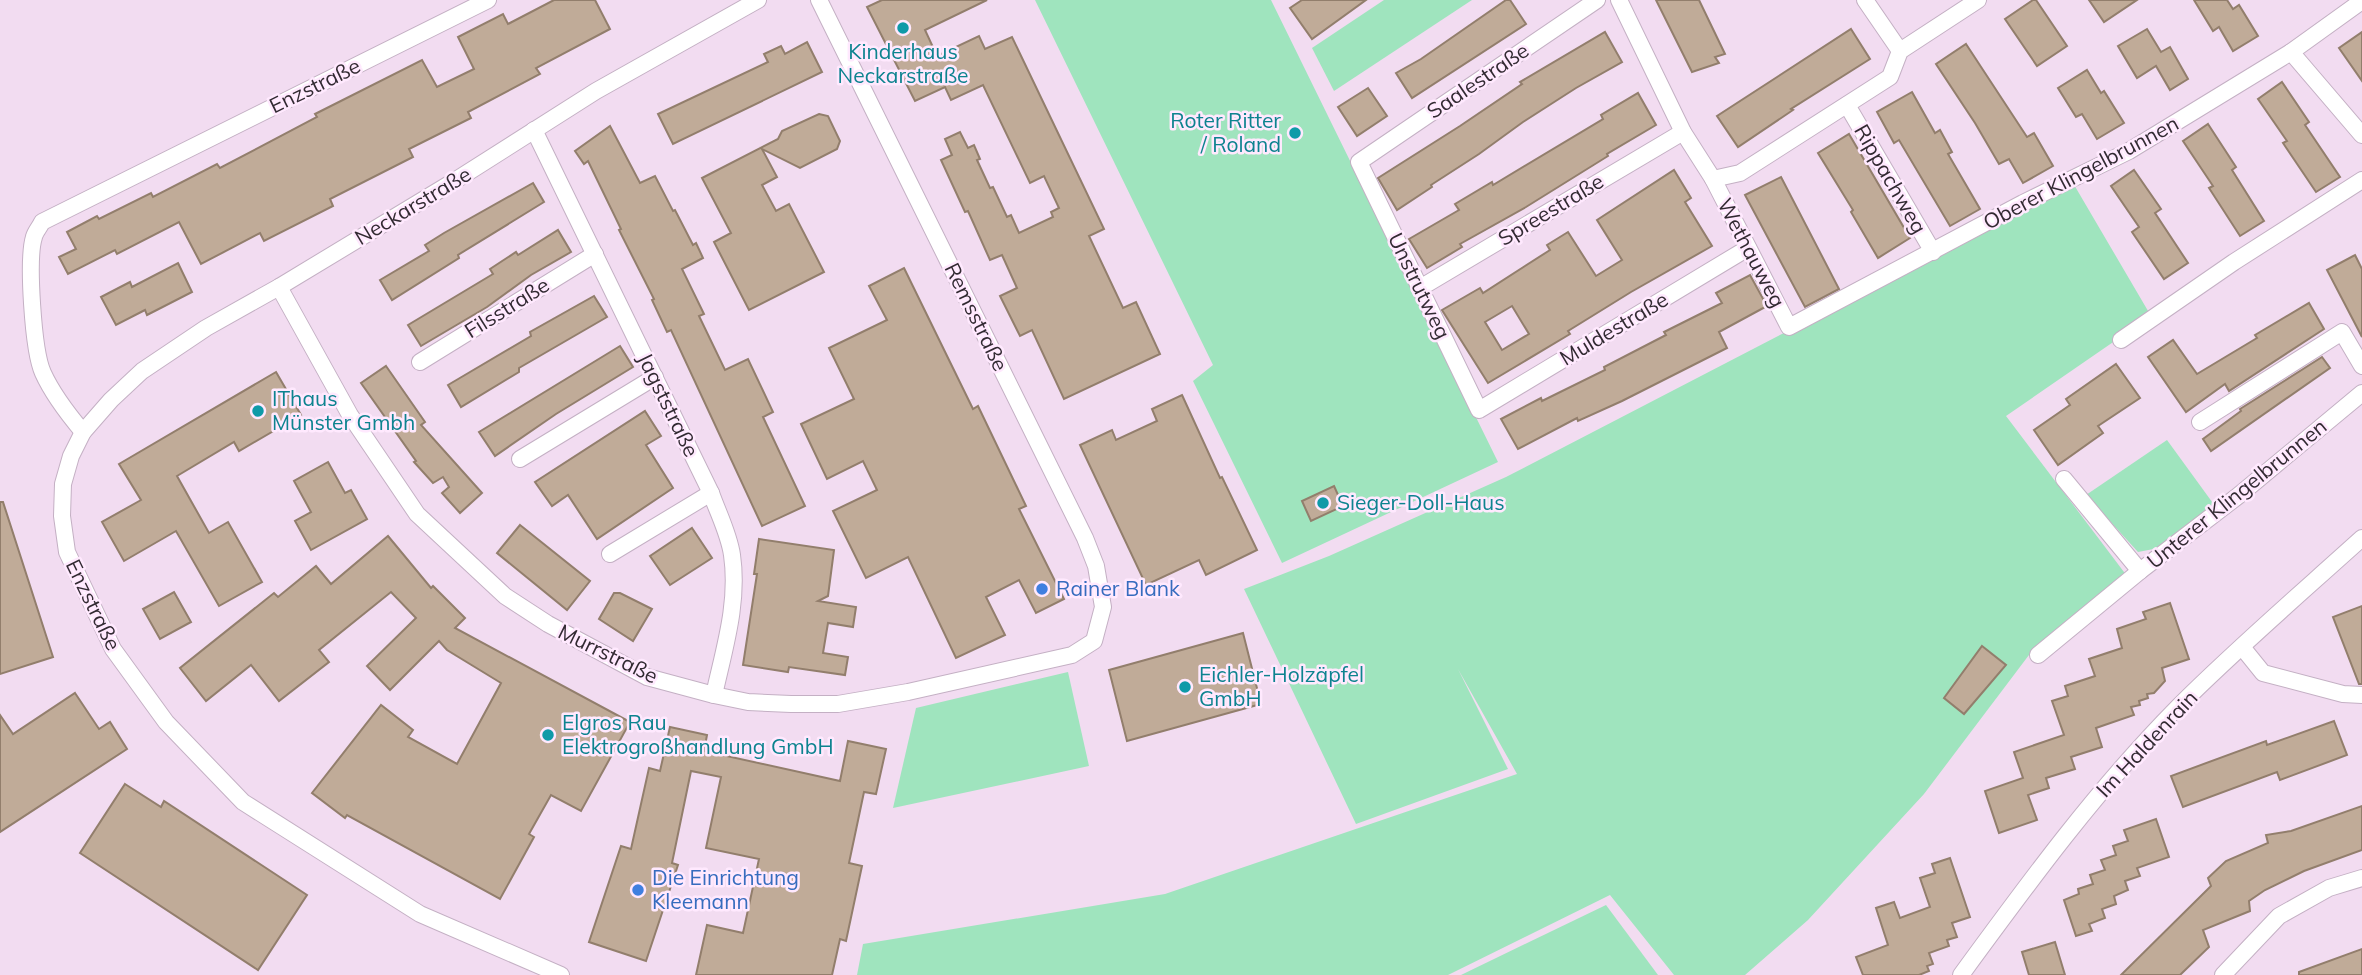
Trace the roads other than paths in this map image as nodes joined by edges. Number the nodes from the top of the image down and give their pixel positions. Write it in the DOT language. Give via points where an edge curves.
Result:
graph roads {
  1 [pos="488,0"];
  2 [pos="758,0"];
  3 [pos="819,0"];
  4 [pos="1597,0"];
  5 [pos="1619,0"];
  6 [pos="1865,0"];
  7 [pos="1978,0"];
  8 [pos="2362,1"];
  9 [pos="1900,51"];
  10 [pos="2291,52"];
  11 [pos="1847,105"];
  12 [pos="534,130"];
  13 [pos="1683,132"];
  14 [pos="2362,135"];
  15 [pos="1359,162"];
  16 [pos="1713,180"];
  17 [pos="2362,180"];
  18 [pos="1748,248"];
  19 [pos="1933,252"];
  20 [pos="595,254"];
  21 [pos="279,287"];
  22 [pos="1420,288"];
  23 [pos="1789,327"];
  24 [pos="2121,340"];
  25 [pos="420,362"];
  26 [pos="2362,366"];
  27 [pos="654,377"];
  28 [pos="2362,393"];
  29 [pos="1479,410"];
  30 [pos="2200,422"];
  31 [pos="83,432"];
  32 [pos="520,459"];
  33 [pos="2064,479"];
  34 [pos="711,493"];
  35 [pos="2362,538"];
  36 [pos="610,554"];
  37 [pos="2140,571"];
  38 [pos="1094,641"];
  39 [pos="2242,647"];
  40 [pos="2038,655"];
  41 [pos="714,695"];
  42 [pos="2362,695"];
  43 [pos="2362,878"];
  44 [pos="561,975"];
  45 [pos="1961,975"];
  46 [pos="2223,975"];
  1 -- 31 [label="street, Enzstraße" via="42,222 34,237 33,331 41,370"];
  2 -- 12 [label="street, Neckarstraße"];
  3 -- 38 [label="street, Remsstraße" via="1084,538 1096,566 1103,607"];
  4 -- 15 [label="street, Saalestraße"];
  5 -- 13 [label="street, Wethauweg"];
  6 -- 9 [label="street"];
  7 -- 9 [label="street"];
  8 -- 10 [label="street, Oberer Klingelbrunnen"];
  9 -- 11 [label="street" via="1889,77"];
  10 -- 14 [label="street"];
  10 -- 19 [label="street, Oberer Klingelbrunnen" via="2129,151"];
  11 -- 16 [label="street" via="1740,173"];
  11 -- 19 [label="street, Rippachweg"];
  12 -- 20 [label="street, Jagststraße"];
  12 -- 21 [label="street, Neckarstraße"];
  13 -- 16 [label="street, Wethauweg"];
  13 -- 22 [label="street, Spreestraße"];
  15 -- 22 [label="street, Unstrutweg"];
  16 -- 18 [label="street, Wethauweg"];
  17 -- 24 [label="street"];
  18 -- 23 [label="street, Wethauweg"];
  18 -- 29 [label="street, Muldestraße"];
  19 -- 23 [label="street, Oberer Klingelbrunnen"];
  20 -- 25 [label="street, Filsstraße"];
  20 -- 27 [label="street, Jagststraße"];
  21 -- 31 [label="street, Neckarstraße" via="142,371"];
  21 -- 41 [label="street, Murrstraße" via="350,415 417,514 465,561 505,596 582,643 647,677"];
  22 -- 29 [label="street, Unstrutweg"];
  26 -- 30 [label="street" via="2342,332"];
  27 -- 32 [label="street"];
  27 -- 34 [label="street, Jagststraße"];
  28 -- 37 [label="street, Unterer Klingelbrunnen"];
  31 -- 44 [label="street, Enzstraße" via="63,484 67,552 113,649 166,722 243,802 420,914"];
  33 -- 37 [label="street, Unterer Klingelbrunnen"];
  34 -- 36 [label="street"];
  34 -- 41 [label="street, Jagststraße" via="732,552 735,588"];
  35 -- 39 [label="street, Im Haldenrain"];
  37 -- 40 [label="street"];
  38 -- 41 [label="street, Murrstraße" via="1072,655 838,704 748,702"];
  39 -- 42 [label="street" via="2263,673"];
  39 -- 45 [label="street, Im Haldenrain" via="2106,787"];
  43 -- 46 [label="street" via="2329,888 2279,916"];
}
